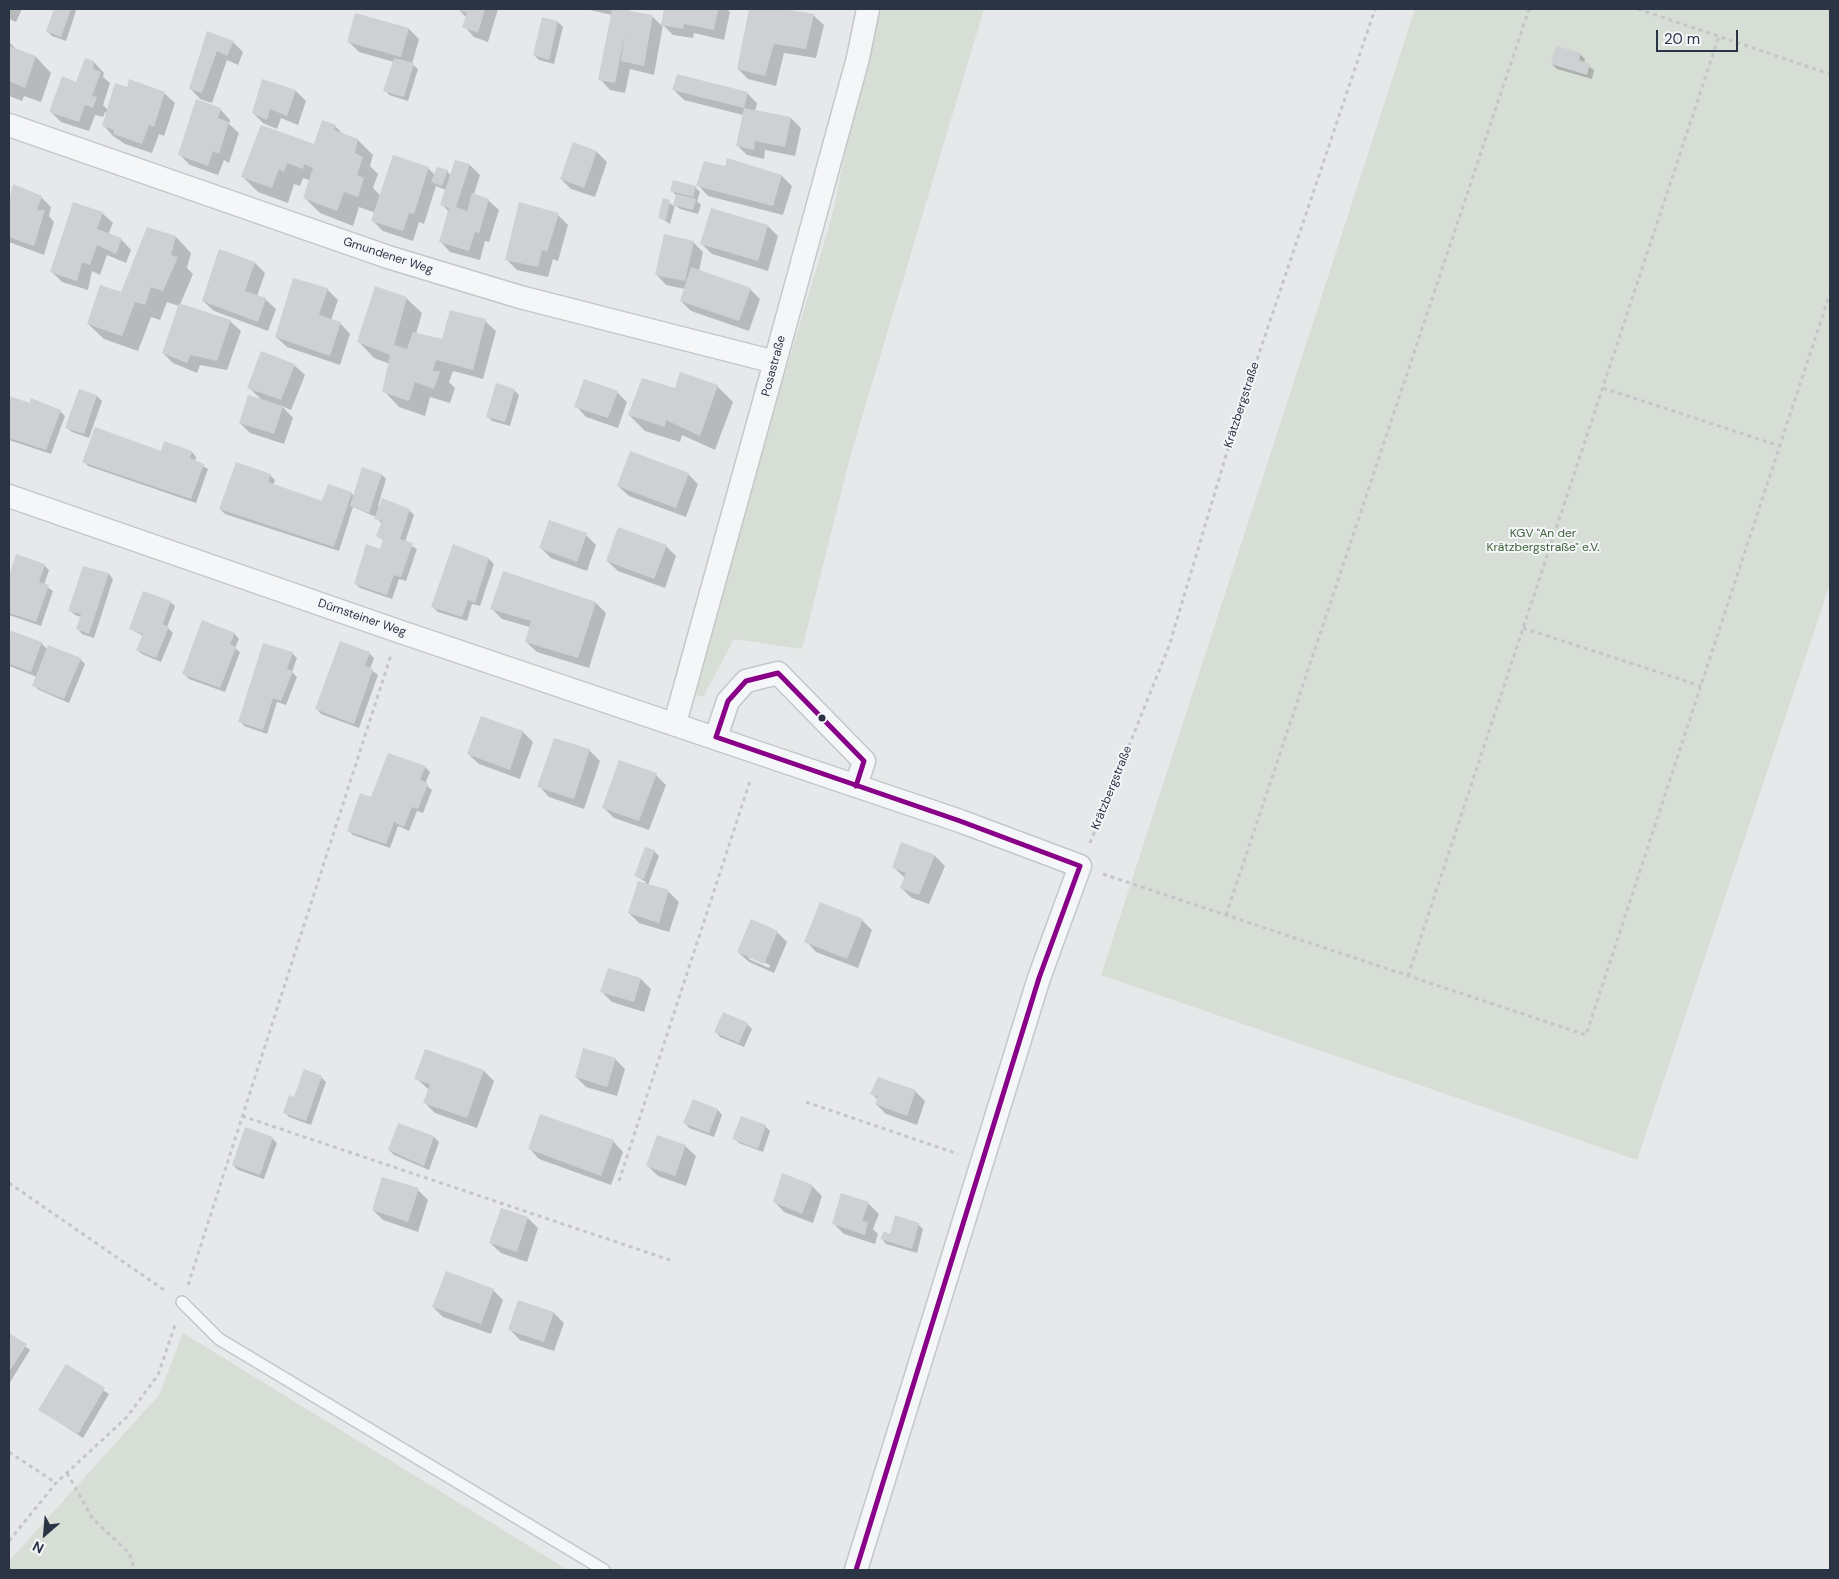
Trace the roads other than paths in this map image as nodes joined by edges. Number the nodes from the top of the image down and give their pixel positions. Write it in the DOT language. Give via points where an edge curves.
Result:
graph roads {
  1 [pos="868,9"];
  2 [pos="9,125"];
  3 [pos="775,362"];
  4 [pos="9,496"];
  5 [pos="675,723"];
  6 [pos="716,737"];
  7 [pos="856,786"];
  8 [pos="182,1302"];
  9 [pos="604,1570"];
  10 [pos="856,1570"];
  1 -- 3 [label="street, Posastraße" via="858,58"];
  2 -- 3 [label="street, Gmundener Weg" via="388,257 520,297"];
  3 -- 5 [label="street, Posastraße"];
  4 -- 5 [label="street, Dürnsteiner Weg"];
  5 -- 6 [label="street, Dürnsteiner Weg"];
  6 -- 7 [label="street, Dürnsteiner Weg"];
  6 -- 7 [label="street" via="728,701 746,681 778,673 864,761"];
  7 -- 10 [label="street, Dürnsteiner Weg" via="1080,866 1039,978"];
  8 -- 9 [label="lane" via="218,1339"];
}
